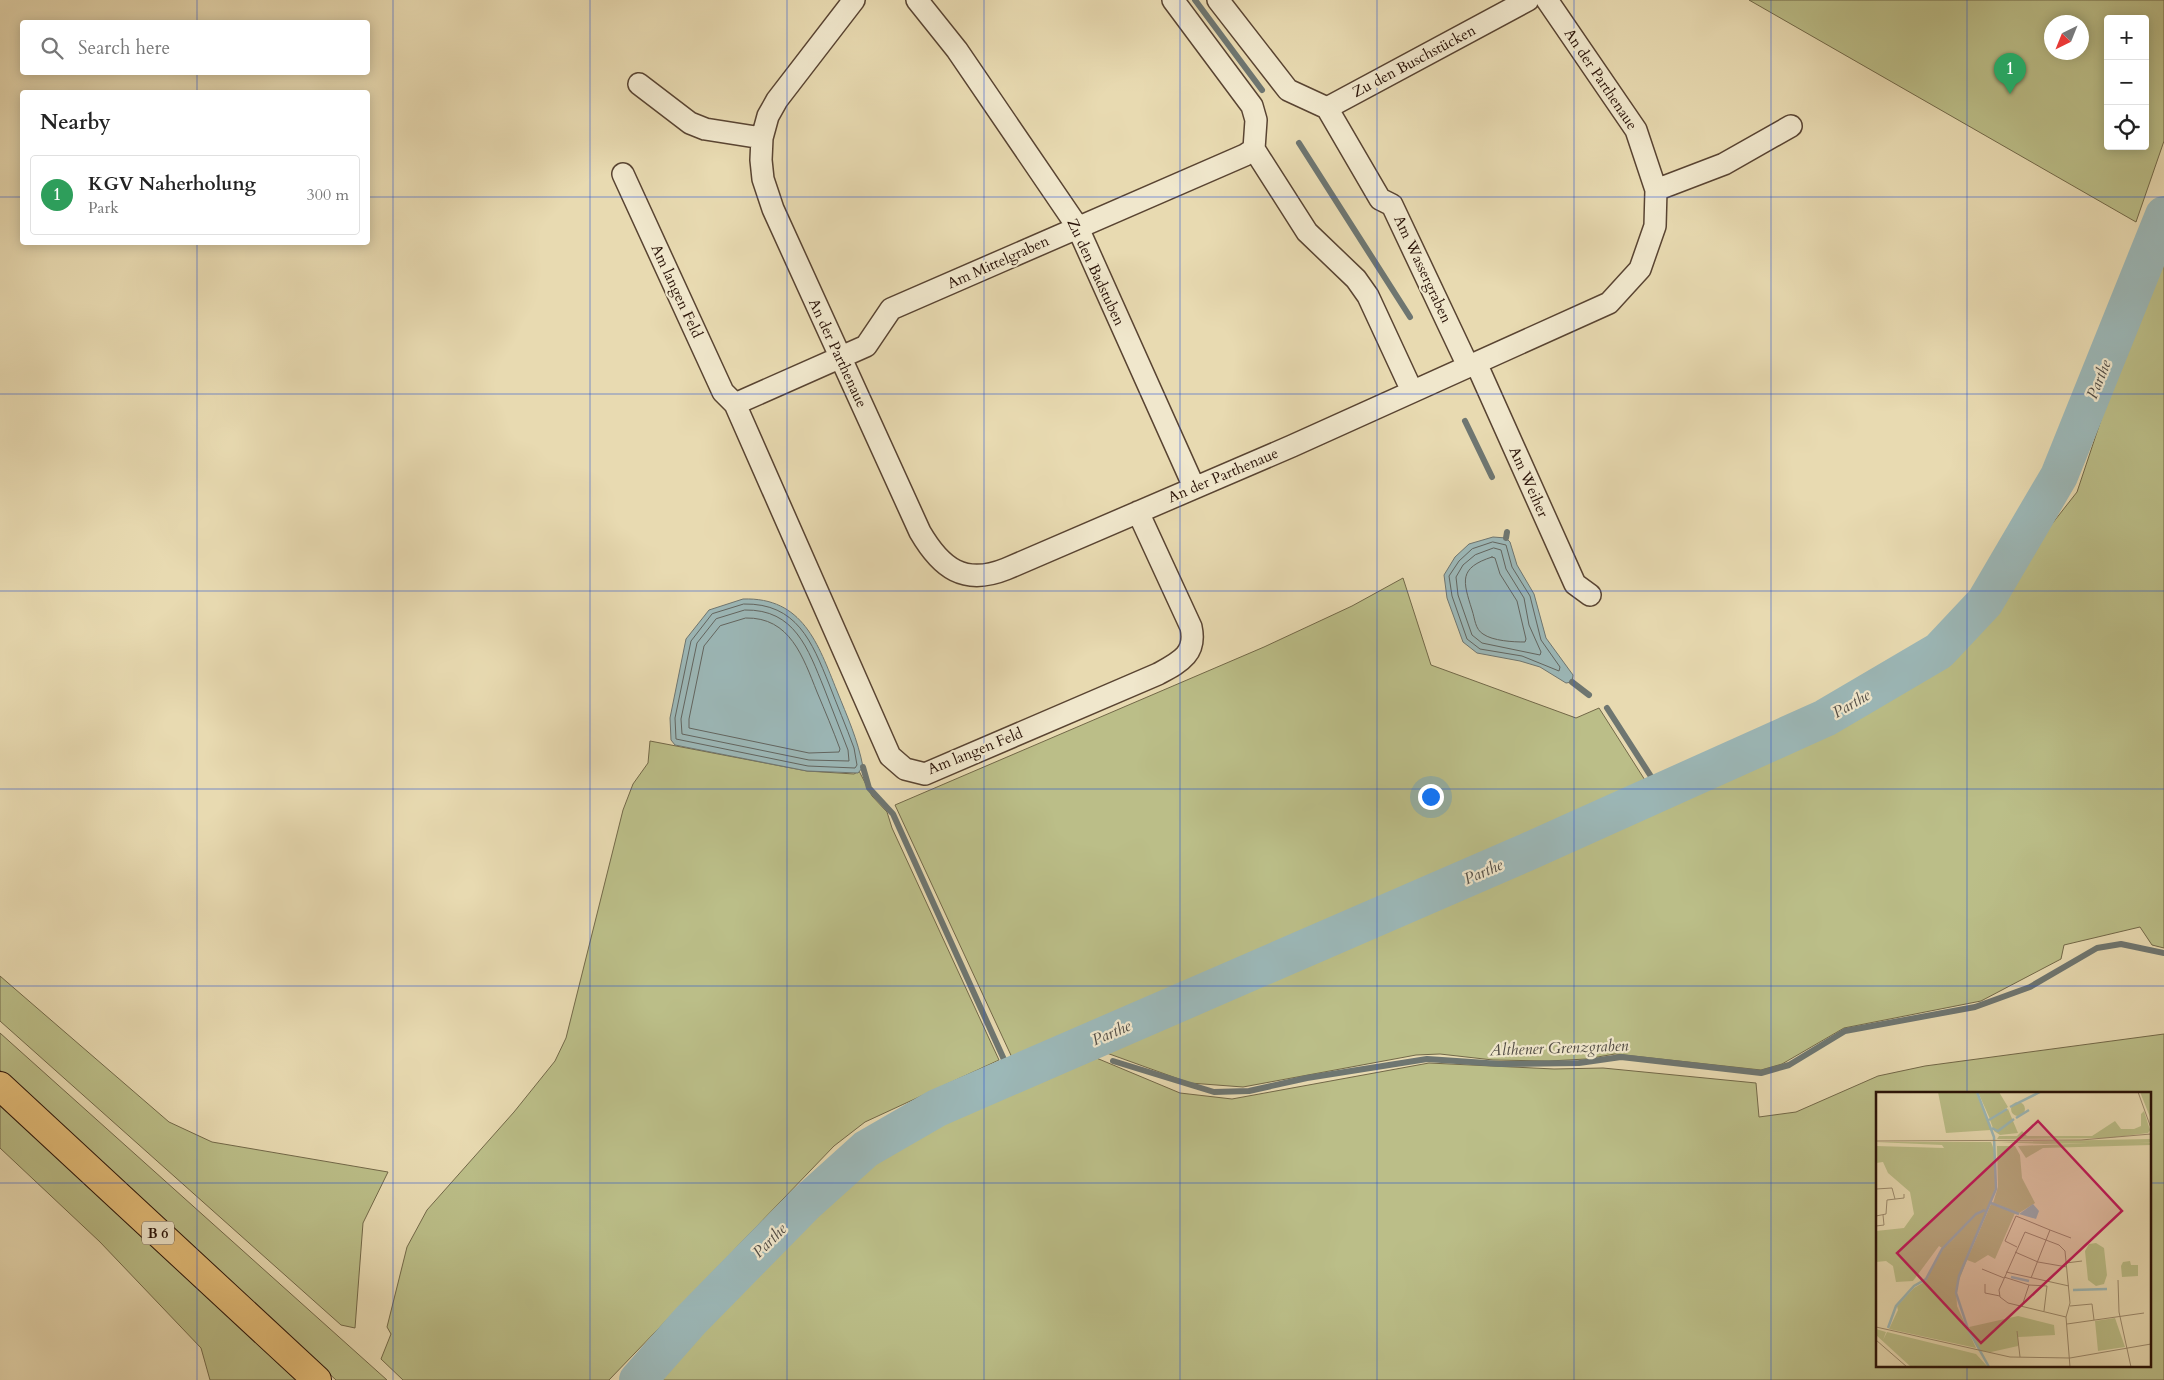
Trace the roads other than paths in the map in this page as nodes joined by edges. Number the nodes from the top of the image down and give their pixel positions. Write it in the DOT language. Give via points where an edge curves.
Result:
graph roads {
  1 [pos="917,0"];
  2 [pos="1173,0"];
  3 [pos="1218,0"];
  4 [pos="1528,0"];
  5 [pos="1548,0"];
  6 [pos="849,2"];
  7 [pos="639,84"];
  8 [pos="1327,108"];
  9 [pos="1791,126"];
  10 [pos="762,138"];
  11 [pos="1254,149"];
  12 [pos="622,174"];
  13 [pos="1656,190"];
  14 [pos="1077,226"];
  15 [pos="840,357"];
  16 [pos="1472,364"];
  17 [pos="1412,392"];
  18 [pos="735,404"];
  19 [pos="1194,487"];
  20 [pos="1138,512"];
  21 [pos="1590,595"];
  22 [pos="0,1086"];
  23 [pos="317,1380"];
  1 -- 14 [label="street, Zu den Badstuben" via="957,50"];
  2 -- 11 [label="street" via="1252,106 1256,120"];
  3 -- 8 [label="street" via="1288,90"];
  4 -- 8 [label="street, Zu den Buschstücken"];
  5 -- 13 [label="street, An der Parthenaue" via="1636,130"];
  6 -- 10 [label="street, An der Parthenaue" via="777,100"];
  7 -- 10 [label="street" via="690,122 705,129"];
  8 -- 16 [label="street, Am Wassergraben" via="1380,199 1392,205"];
  9 -- 13 [label="street" via="1724,164"];
  10 -- 15 [label="street, An der Parthenaue" via="763,179 772,209"];
  11 -- 14 [label="street, Am Mittelgraben"];
  11 -- 17 [label="street" via="1307,232 1356,279 1368,296"];
  12 -- 18 [label="street, Am langen Feld" via="723,392"];
  13 -- 16 [label="street, An der Parthenaue" via="1655,226 1640,269 1609,303"];
  14 -- 15 [label="street, Am Mittelgraben" via="891,309 866,346"];
  14 -- 19 [label="street, Zu den Badstuben"];
  15 -- 18 [label="street"];
  15 -- 20 [label="street, An der Parthenaue" via="920,532 941,563 960,574 984,576 997,573"];
  16 -- 17 [label="street, An der Parthenaue"];
  16 -- 21 [label="street, Am Weiher" via="1575,584"];
  17 -- 19 [label="street, An der Parthenaue"];
  18 -- 20 [label="street, Am langen Feld" via="890,756 905,770 925,774 1158,674 1187,655 1194,641 1191,627"];
  19 -- 20 [label="street, An der Parthenaue"];
  22 -- 23 [label="main road, B 6"];
}
